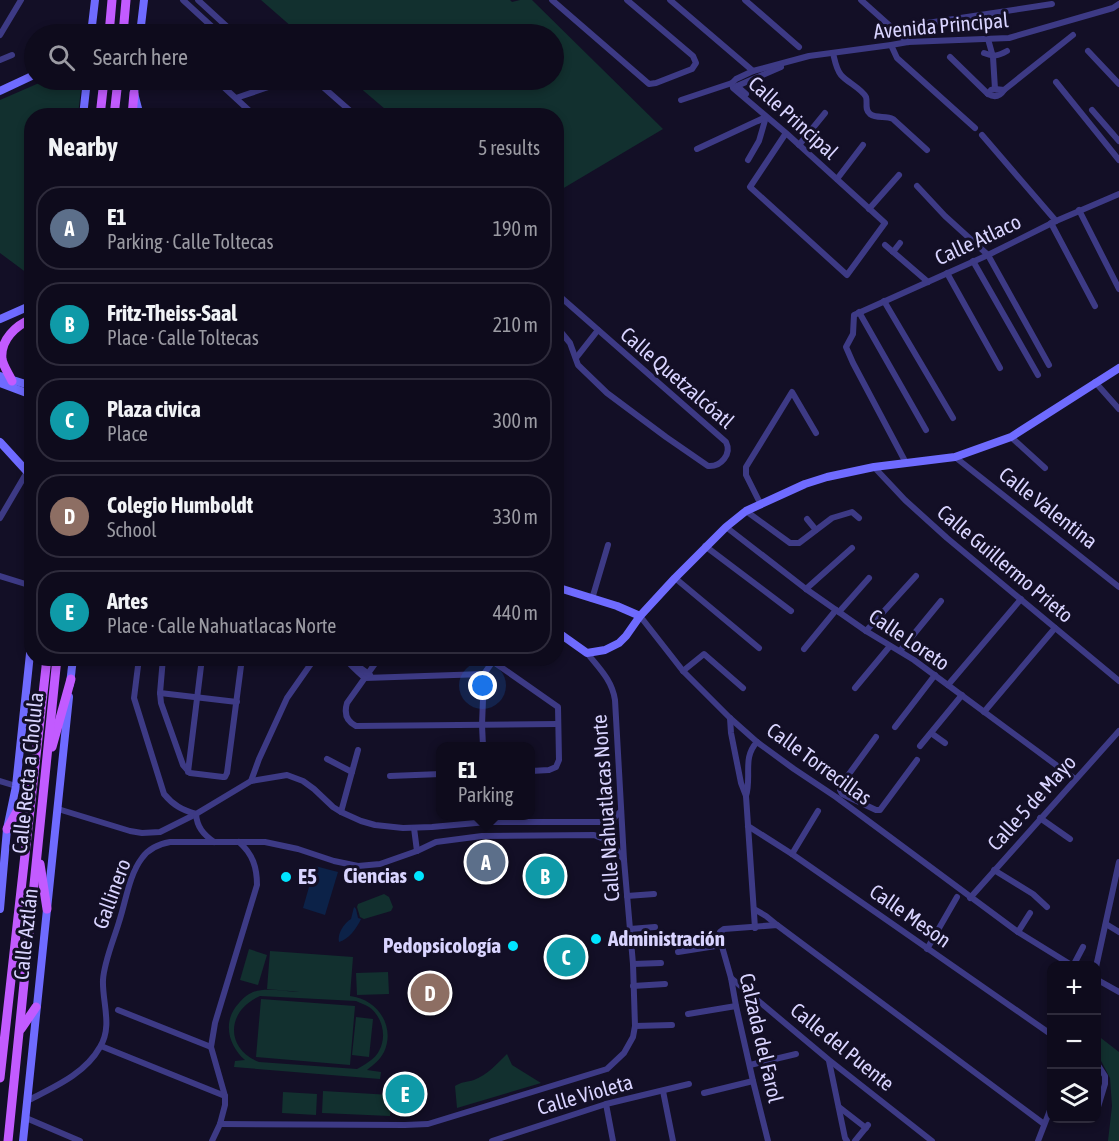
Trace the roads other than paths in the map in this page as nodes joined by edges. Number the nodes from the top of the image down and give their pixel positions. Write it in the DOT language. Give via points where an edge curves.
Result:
graph roads {
  1 [pos="21,0"];
  2 [pos="95,0"];
  3 [pos="112,0"];
  4 [pos="126,0"];
  5 [pos="144,0"];
  6 [pos="183,0"];
  7 [pos="198,0"];
  8 [pos="552,0"];
  9 [pos="627,0"];
  10 [pos="670,0"];
  11 [pos="745,0"];
  12 [pos="861,0"];
  13 [pos="1052,4"];
  14 [pos="1119,4"];
  15 [pos="223,23"];
  16 [pos="92,24"];
  17 [pos="110,24"];
  18 [pos="124,24"];
  19 [pos="141,24"];
  20 [pos="209,24"];
  21 [pos="894,28"];
  22 [pos="0,35"];
  23 [pos="1073,35"];
  24 [pos="988,39"];
  25 [pos="908,42"];
  26 [pos="891,45"];
  27 [pos="799,47"];
  28 [pos="1007,51"];
  29 [pos="1088,51"];
  30 [pos="833,53"];
  31 [pos="989,54"];
  32 [pos="12,55"];
  33 [pos="950,57"];
  34 [pos="0,60"];
  35 [pos="781,67"];
  36 [pos="753,71"];
  37 [pos="24,80"];
  38 [pos="1056,82"];
  39 [pos="732,83"];
  40 [pos="1119,84"];
  41 [pos="995,89"];
  42 [pos="86,90"];
  43 [pos="103,90"];
  44 [pos="117,90"];
  45 [pos="134,90"];
  46 [pos="227,90"];
  47 [pos="260,90"];
  48 [pos="327,90"];
  49 [pos="1004,90"];
  50 [pos="0,91"];
  51 [pos="134,93"];
  52 [pos="988,94"];
  53 [pos="236,98"];
  54 [pos="681,100"];
  55 [pos="84,108"];
  56 [pos="101,108"];
  57 [pos="115,108"];
  58 [pos="133,108"];
  59 [pos="138,108"];
  60 [pos="247,108"];
  61 [pos="348,108"];
  62 [pos="1092,110"];
  63 [pos="825,113"];
  64 [pos="766,117"];
  65 [pos="758,121"];
  66 [pos="975,128"];
  67 [pos="786,133"];
  68 [pos="982,135"];
  69 [pos="1119,141"];
  70 [pos="800,144"];
  71 [pos="863,145"];
  72 [pos="697,149"];
  73 [pos="927,150"];
  74 [pos="1119,159"];
  75 [pos="748,160"];
  76 [pos="899,175"];
  77 [pos="837,179"];
  78 [pos="917,186"];
  79 [pos="1119,194"];
  80 [pos="869,209"];
  81 [pos="1079,210"];
  82 [pos="1053,222"];
  83 [pos="900,243"];
  84 [pos="885,245"];
  85 [pos="893,252"];
  86 [pos="988,255"];
  87 [pos="973,261"];
  88 [pos="947,273"];
  89 [pos="928,282"];
  90 [pos="1119,289"];
  91 [pos="564,300"];
  92 [pos="884,301"];
  93 [pos="1095,306"];
  94 [pos="24,308"];
  95 [pos="859,312"];
  96 [pos="0,319"];
  97 [pos="24,322"];
  98 [pos="598,330"];
  99 [pos="564,336"];
  100 [pos="576,358"];
  101 [pos="1049,365"];
  102 [pos="1000,368"];
  103 [pos="1119,368"];
  104 [pos="1038,375"];
  105 [pos="0,376"];
  106 [pos="12,381"];
  107 [pos="1095,382"];
  108 [pos="0,383"];
  109 [pos="24,384"];
  110 [pos="24,391"];
  111 [pos="1119,409"];
  112 [pos="953,418"];
  113 [pos="926,430"];
  114 [pos="816,433"];
  115 [pos="1011,437"];
  116 [pos="0,442"];
  117 [pos="955,457"];
  118 [pos="906,463"];
  119 [pos="874,467"];
  120 [pos="24,468"];
  121 [pos="1045,468"];
  122 [pos="24,482"];
  123 [pos="761,505"];
  124 [pos="746,511"];
  125 [pos="0,518"];
  126 [pos="859,518"];
  127 [pos="807,519"];
  128 [pos="726,527"];
  129 [pos="816,530"];
  130 [pos="608,545"];
  131 [pos="705,546"];
  132 [pos="852,548"];
  133 [pos="0,576"];
  134 [pos="916,576"];
  135 [pos="675,578"];
  136 [pos="869,578"];
  137 [pos="24,584"];
  138 [pos="1119,587"];
  139 [pos="806,589"];
  140 [pos="564,590"];
  141 [pos="592,599"];
  142 [pos="1021,599"];
  143 [pos="941,601"];
  144 [pos="791,611"];
  145 [pos="837,611"];
  146 [pos="640,616"];
  147 [pos="1055,628"];
  148 [pos="866,631"];
  149 [pos="564,637"];
  150 [pos="890,646"];
  151 [pos="759,648"];
  152 [pos="804,649"];
  153 [pos="900,651"];
  154 [pos="587,652"];
  155 [pos="29,666"];
  156 [pos="46,666"];
  157 [pos="56,666"];
  158 [pos="72,666"];
  159 [pos="138,666"];
  160 [pos="162,666"];
  161 [pos="201,666"];
  162 [pos="241,666"];
  163 [pos="309,666"];
  164 [pos="351,666"];
  165 [pos="373,666"];
  166 [pos="489,666"];
  167 [pos="500,666"];
  168 [pos="683,671"];
  169 [pos="484,674"];
  170 [pos="366,675"];
  171 [pos="935,675"];
  172 [pos="71,679"];
  173 [pos="1119,681"];
  174 [pos="948,685"];
  175 [pos="743,688"];
  176 [pos="855,688"];
  177 [pos="160,693"];
  178 [pos="962,695"];
  179 [pos="196,698"];
  180 [pos="237,702"];
  181 [pos="984,712"];
  182 [pos="730,718"];
  183 [pos="558,724"];
  184 [pos="482,725"];
  185 [pos="895,727"];
  186 [pos="1119,730"];
  187 [pos="931,733"];
  188 [pos="876,736"];
  189 [pos="483,742"];
  190 [pos="757,742"];
  191 [pos="945,743"];
  192 [pos="920,746"];
  193 [pos="358,750"];
  194 [pos="327,759"];
  195 [pos="917,760"];
  196 [pos="535,771"];
  197 [pos="188,772"];
  198 [pos="352,772"];
  199 [pos="436,774"];
  200 [pos="45,776"];
  201 [pos="390,776"];
  202 [pos="740,776"];
  203 [pos="749,776"];
  204 [pos="1075,779"];
  205 [pos="0,781"];
  206 [pos="251,781"];
  207 [pos="33,782"];
  208 [pos="16,786"];
  209 [pos="746,796"];
  210 [pos="864,805"];
  211 [pos="58,809"];
  212 [pos="621,811"];
  213 [pos="818,811"];
  214 [pos="341,812"];
  215 [pos="196,814"];
  216 [pos="859,814"];
  217 [pos="1040,818"];
  218 [pos="479,820"];
  219 [pos="514,820"];
  220 [pos="594,823"];
  221 [pos="748,826"];
  222 [pos="414,828"];
  223 [pos="7,829"];
  224 [pos="594,835"];
  225 [pos="1070,839"];
  226 [pos="214,842"];
  227 [pos="239,842"];
  228 [pos="38,848"];
  229 [pos="417,851"];
  230 [pos="792,854"];
  231 [pos="624,860"];
  232 [pos="1119,862"];
  233 [pos="994,870"];
  234 [pos="1116,888"];
  235 [pos="654,894"];
  236 [pos="627,896"];
  237 [pos="957,897"];
  238 [pos="970,898"];
  239 [pos="1047,907"];
  240 [pos="0,909"];
  241 [pos="47,909"];
  242 [pos="754,909"];
  243 [pos="1030,913"];
  244 [pos="1106,924"];
  245 [pos="777,925"];
  246 [pos="656,927"];
  247 [pos="755,928"];
  248 [pos="630,929"];
  249 [pos="1018,932"];
  250 [pos="1119,932"];
  251 [pos="722,945"];
  252 [pos="1083,947"];
  253 [pos="927,949"];
  254 [pos="678,952"];
  255 [pos="1065,961"];
  256 [pos="1076,961"];
  257 [pos="1097,961"];
  258 [pos="661,963"];
  259 [pos="633,964"];
  260 [pos="731,978"];
  261 [pos="1101,982"];
  262 [pos="665,984"];
  263 [pos="633,986"];
  264 [pos="1119,992"];
  265 [pos="36,1006"];
  266 [pos="736,1006"];
  267 [pos="118,1010"];
  268 [pos="688,1014"];
  269 [pos="672,1025"];
  270 [pos="635,1026"];
  271 [pos="20,1030"];
  272 [pos="1047,1032"];
  273 [pos="101,1046"];
  274 [pos="211,1047"];
  275 [pos="796,1054"];
  276 [pos="829,1060"];
  277 [pos="750,1065"];
  278 [pos="1101,1070"];
  279 [pos="0,1078"];
  280 [pos="753,1081"];
  281 [pos="688,1084"];
  282 [pos="663,1091"];
  283 [pos="704,1093"];
  284 [pos="225,1096"];
  285 [pos="1101,1097"];
  286 [pos="27,1101"];
  287 [pos="606,1104"];
  288 [pos="838,1107"];
  289 [pos="1047,1117"];
  290 [pos="26,1118"];
  291 [pos="220,1124"];
  292 [pos="1044,1124"];
  293 [pos="922,1137"];
  294 [pos="8,1141"];
  295 [pos="23,1141"];
  296 [pos="80,1141"];
  297 [pos="212,1141"];
  298 [pos="492,1141"];
  299 [pos="613,1141"];
  300 [pos="673,1141"];
  301 [pos="768,1141"];
  302 [pos="847,1141"];
  303 [pos="855,1141"];
  304 [pos="932,1141"];
  305 [pos="1038,1141"];
  1 -- 22 [label="street"];
  2 -- 16 [label="main road"];
  3 -- 17 [label="main road"];
  4 -- 18 [label="main road"];
  5 -- 19 [label="main road"];
  6 -- 20 [label="street"];
  7 -- 15 [label="street"];
  8 -- 9 [label="street" via="649,84 692,69 696,63 693,56"];
  10 -- 36 [label="street"];
  11 -- 27 [label="street"];
  12 -- 21 [label="street"];
  13 -- 21 [label="street"];
  14 -- 24 [label="street, Avenida Principal" via="1009,38"];
  21 -- 25 [label="street"];
  23 -- 49 [label="street"];
  24 -- 25 [label="street, Avenida Principal"];
  24 -- 31 [label="street"];
  25 -- 26 [label="street, Avenida Principal"];
  26 -- 30 [label="street, Avenida Principal"];
  26 -- 66 [label="street" via="897,58"];
  28 -- 31 [label="street"];
  29 -- 40 [label="street"];
  30 -- 36 [label="street, Calle Principal"];
  30 -- 73 [label="street" via="842,77 867,99 869,113 893,119"];
  31 -- 41 [label="street"];
  32 -- 34 [label="street"];
  33 -- 52 [label="street"];
  35 -- 70 [label="street" via="737,86"];
  36 -- 39 [label="street, Calle Principal"];
  37 -- 50 [label="main road"];
  38 -- 74 [label="street"];
  39 -- 54 [label="street"];
  39 -- 64 [label="street, Calle Principal"];
  41 -- 49 [label="street"];
  41 -- 52 [label="street"];
  42 -- 55 [label="main road"];
  43 -- 56 [label="main road"];
  44 -- 57 [label="main road"];
  45 -- 51 [label="main road"];
  46 -- 53 [label="street"];
  47 -- 53 [label="street"];
  48 -- 61 [label="street"];
  49 -- 52 [label="street" via="995,97"];
  51 -- 58 [label="main road"];
  51 -- 59 [label="main road"];
  53 -- 60 [label="street"];
  62 -- 69 [label="street"];
  63 -- 70 [label="street"];
  64 -- 65 [label="street"];
  64 -- 67 [label="street, Calle Principal"];
  64 -- 72 [label="street"];
  64 -- 75 [label="street"];
  67 -- 70 [label="street, Calle Principal"];
  67 -- 80 [label="street, Calle Principal" via="750,187 847,275 885,223"];
  68 -- 82 [label="street"];
  70 -- 77 [label="street, Calle Principal"];
  71 -- 77 [label="street"];
  76 -- 80 [label="street"];
  77 -- 80 [label="street, Calle Principal"];
  78 -- 86 [label="street"];
  79 -- 81 [label="street, Calle Atlaco"];
  81 -- 82 [label="street, Calle Atlaco"];
  81 -- 90 [label="street"];
  82 -- 86 [label="street, Calle Atlaco"];
  82 -- 93 [label="street"];
  83 -- 85 [label="street"];
  84 -- 85 [label="street"];
  85 -- 89 [label="street"];
  86 -- 87 [label="street, Calle Atlaco"];
  86 -- 101 [label="street"];
  87 -- 88 [label="street, Calle Atlaco"];
  87 -- 104 [label="street"];
  88 -- 89 [label="street, Calle Atlaco"];
  88 -- 102 [label="street"];
  89 -- 92 [label="street, Calle Atlaco"];
  91 -- 98 [label="street, Calle Quetzalcóatl"];
  92 -- 95 [label="street, Calle Atlaco"];
  92 -- 112 [label="street"];
  94 -- 96 [label="main road"];
  95 -- 113 [label="street"];
  95 -- 118 [label="street, Calle Atlaco" via="853,318 853,334 846,347"];
  97 -- 106 [label="main road" via="11,332 2,348 2,360"];
  98 -- 100 [label="street"];
  98 -- 100 [label="street, Calle Quetzalcóatl" via="726,442 729,447 721,464 708,466 666,437 607,393 578,365"];
  99 -- 100 [label="street, Calle Quetzalcóatl"];
  103 -- 107 [label="main road"];
  105 -- 106 [label="main road"];
  106 -- 109 [label="main road"];
  107 -- 111 [label="street"];
  107 -- 115 [label="main road"];
  108 -- 110 [label="main road"];
  114 -- 123 [label="street" via="792,392 746,467"];
  115 -- 117 [label="main road"];
  115 -- 121 [label="street"];
  116 -- 120 [label="main road"];
  117 -- 118 [label="main road"];
  117 -- 138 [label="street, Calle Valentina"];
  118 -- 119 [label="main road"];
  119 -- 123 [label="main road" via="805,484"];
  119 -- 142 [label="street, Calle Guillermo Prieto" via="947,538"];
  122 -- 125 [label="street"];
  123 -- 124 [label="main road"];
  124 -- 128 [label="main road"];
  124 -- 129 [label="street" via="790,543 799,543"];
  126 -- 129 [label="street" via="852,512 832,518"];
  127 -- 129 [label="street"];
  128 -- 131 [label="main road"];
  128 -- 139 [label="street, Calle Loreto"];
  130 -- 141 [label="street"];
  131 -- 135 [label="main road"];
  131 -- 144 [label="street"];
  132 -- 139 [label="street"];
  133 -- 137 [label="street"];
  134 -- 148 [label="street"];
  135 -- 146 [label="main road"];
  135 -- 151 [label="street"];
  136 -- 145 [label="street"];
  139 -- 145 [label="street, Calle Loreto"];
  140 -- 141 [label="main road, Calle Torrecillas"];
  141 -- 146 [label="main road, Calle Torrecillas"];
  142 -- 147 [label="street, Calle Guillermo Prieto"];
  142 -- 174 [label="street"];
  143 -- 153 [label="street"];
  145 -- 148 [label="street, Calle Loreto"];
  145 -- 152 [label="street"];
  146 -- 154 [label="main road" via="619,643"];
  146 -- 168 [label="street, Calle Torrecillas"];
  147 -- 173 [label="street, Calle Guillermo Prieto"];
  147 -- 181 [label="street"];
  148 -- 150 [label="street, Calle Loreto"];
  149 -- 154 [label="main road"];
  150 -- 153 [label="street, Calle Loreto"];
  150 -- 176 [label="street"];
  153 -- 171 [label="street, Calle Loreto"];
  154 -- 212 [label="street, Calle Nahuatlacas Norte" via="614,690"];
  155 -- 208 [label="main road, Calle Recta a Cholula"];
  156 -- 207 [label="main road, Calle Recta a Cholula"];
  157 -- 200 [label="main road, Calle Recta a Cholula"];
  158 -- 172 [label="main road, Calle Aztlán"];
  159 -- 215 [label="street" via="134,698 164,794 177,807"];
  160 -- 177 [label="street"];
  161 -- 179 [label="street"];
  162 -- 180 [label="street"];
  163 -- 206 [label="street" via="287,698"];
  164 -- 170 [label="street"];
  165 -- 170 [label="street"];
  166 -- 169 [label="street"];
  167 -- 183 [label="street" via="558,707"];
  168 -- 175 [label="street" via="704,654"];
  168 -- 182 [label="street, Calle Torrecillas"];
  169 -- 170 [label="street" via="375,678"];
  169 -- 184 [label="street"];
  170 -- 184 [label="street" via="345,709 347,718 356,726"];
  171 -- 174 [label="street, Calle Loreto"];
  171 -- 185 [label="street"];
  172 -- 200 [label="main road"];
  172 -- 211 [label="main road, Calle Aztlán"];
  174 -- 178 [label="street, Calle Loreto"];
  177 -- 179 [label="street"];
  177 -- 197 [label="street" via="173,740"];
  178 -- 181 [label="street, Calle Loreto"];
  178 -- 187 [label="street"];
  179 -- 180 [label="street"];
  179 -- 197 [label="street"];
  180 -- 197 [label="street" via="225,777"];
  181 -- 204 [label="street, Calle Loreto"];
  182 -- 190 [label="street, Calle Torrecillas"];
  182 -- 202 [label="street"];
  183 -- 184 [label="street"];
  183 -- 196 [label="street" via="556,767"];
  184 -- 189 [label="street"];
  186 -- 204 [label="street, Calle 5 de Mayo"];
  187 -- 191 [label="street"];
  187 -- 192 [label="street"];
  188 -- 210 [label="street" via="840,790"];
  190 -- 203 [label="street" via="749,753"];
  190 -- 216 [label="street, Calle Torrecillas"];
  193 -- 198 [label="street"];
  194 -- 198 [label="street"];
  195 -- 210 [label="street" via="883,808 876,810"];
  198 -- 214 [label="street"];
  199 -- 201 [label="street"];
  200 -- 228 [label="main road, Calle Recta a Cholula"];
  202 -- 203 [label="street"];
  202 -- 209 [label="street"];
  203 -- 209 [label="street"];
  204 -- 217 [label="street, Calle 5 de Mayo"];
  205 -- 208 [label="street"];
  206 -- 214 [label="street" via="287,775 303,781"];
  206 -- 215 [label="street"];
  207 -- 223 [label="main road"];
  207 -- 279 [label="main road, Calle Recta a Cholula"];
  208 -- 223 [label="main road, Calle Recta a Cholula"];
  209 -- 221 [label="street"];
  210 -- 216 [label="street"];
  211 -- 215 [label="street" via="142,833 160,832"];
  211 -- 241 [label="main road, Calle Aztlán"];
  212 -- 220 [label="street" via="613,819"];
  212 -- 231 [label="street, Calle Nahuatlacas Norte"];
  213 -- 230 [label="street"];
  214 -- 222 [label="street" via="375,825"];
  215 -- 226 [label="street" via="202,832"];
  216 -- 238 [label="street, Calle Torrecillas"];
  217 -- 225 [label="street"];
  217 -- 233 [label="street, Calle 5 de Mayo"];
  218 -- 222 [label="street"];
  219 -- 220 [label="street"];
  220 -- 224 [label="street"];
  221 -- 230 [label="street, Calle Meson"];
  221 -- 242 [label="street"];
  222 -- 229 [label="street"];
  223 -- 240 [label="main road, Calle Recta a Cholula"];
  224 -- 229 [label="street, Gallinero" via="482,836 436,843"];
  224 -- 231 [label="street" via="611,842"];
  226 -- 227 [label="street, Gallinero"];
  226 -- 273 [label="street, Gallinero" via="162,844 139,862 103,978 107,1021"];
  227 -- 229 [label="street, Gallinero" via="288,846 358,866 380,864"];
  227 -- 274 [label="street" via="253,860 257,885"];
  228 -- 241 [label="main road"];
  228 -- 271 [label="main road, Calle Recta a Cholula"];
  230 -- 253 [label="street, Calle Meson"];
  231 -- 236 [label="street, Calle Nahuatlacas Norte"];
  232 -- 234 [label="street"];
  233 -- 238 [label="street, Calle 5 de Mayo"];
  233 -- 239 [label="street"];
  234 -- 244 [label="street"];
  235 -- 236 [label="street"];
  236 -- 248 [label="street, Calle Nahuatlacas Norte"];
  237 -- 253 [label="street"];
  238 -- 249 [label="street, Calle Torrecillas"];
  241 -- 265 [label="main road, Calle Aztlán"];
  242 -- 245 [label="street"];
  242 -- 247 [label="street"];
  243 -- 249 [label="street"];
  244 -- 250 [label="street"];
  244 -- 257 [label="street"];
  245 -- 247 [label="street"];
  245 -- 292 [label="street"];
  246 -- 248 [label="street"];
  247 -- 251 [label="street" via="724,929 719,936"];
  248 -- 259 [label="street, Calle Nahuatlacas Norte"];
  249 -- 255 [label="street, Calle Torrecillas"];
  251 -- 254 [label="street"];
  251 -- 260 [label="street, Calzada del Farol"];
  252 -- 256 [label="street"];
  253 -- 272 [label="street, Calle Meson"];
  258 -- 259 [label="street"];
  259 -- 263 [label="street, Calle Nahuatlacas Norte"];
  260 -- 266 [label="street, Calzada del Farol"];
  260 -- 276 [label="street, Calle del Puente"];
  261 -- 264 [label="street"];
  262 -- 263 [label="street"];
  263 -- 270 [label="street, Calle Nahuatlacas Norte"];
  265 -- 271 [label="main road"];
  265 -- 286 [label="main road, Calle Aztlán"];
  266 -- 268 [label="street"];
  266 -- 277 [label="street, Calzada del Farol"];
  267 -- 274 [label="street"];
  269 -- 270 [label="street"];
  270 -- 291 [label="street, Calle Nahuatlacas Norte" via="624,1053 606,1069 428,1124"];
  271 -- 294 [label="main road, Calle Recta a Cholula"];
  273 -- 284 [label="street"];
  273 -- 286 [label="street, Gallinero" via="88,1065"];
  274 -- 284 [label="street"];
  275 -- 277 [label="street"];
  276 -- 288 [label="street"];
  276 -- 293 [label="street, Calle del Puente"];
  277 -- 280 [label="street, Calzada del Farol"];
  278 -- 285 [label="street" via="1105,1076"];
  280 -- 283 [label="street"];
  280 -- 301 [label="street, Calzada del Farol"];
  281 -- 282 [label="street, Calle Violeta"];
  282 -- 287 [label="street, Calle Violeta"];
  282 -- 300 [label="street"];
  284 -- 291 [label="street"];
  286 -- 290 [label="main road, Calle Aztlán"];
  287 -- 298 [label="street, Calle Violeta"];
  287 -- 299 [label="street"];
  288 -- 302 [label="street"];
  288 -- 303 [label="street" via="867,1126"];
  289 -- 292 [label="street"];
  290 -- 295 [label="main road, Calle Aztlán"];
  290 -- 296 [label="street"];
  291 -- 297 [label="street"];
  292 -- 305 [label="street"];
  293 -- 304 [label="street, Calle del Puente"];
}
